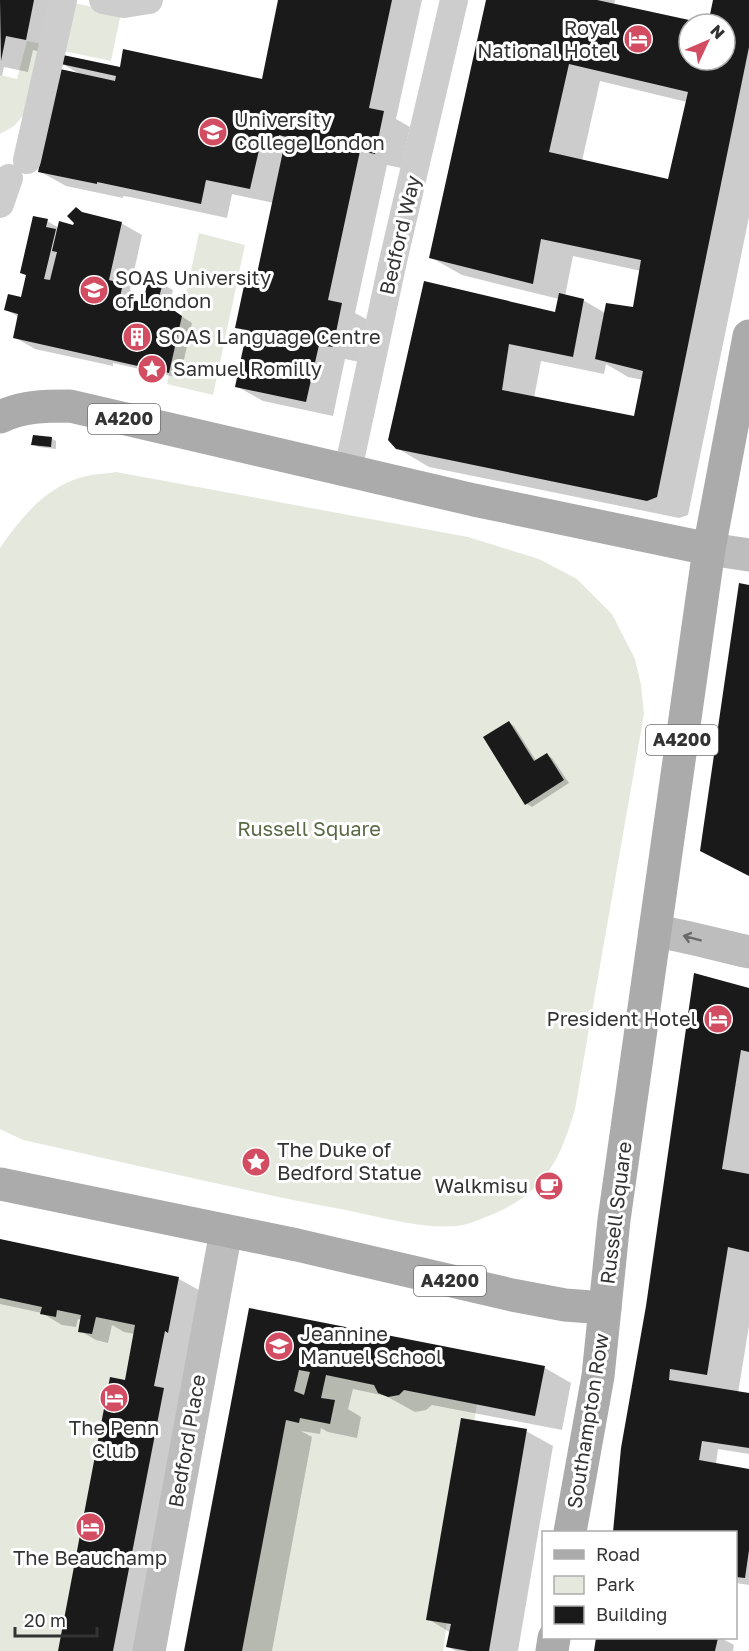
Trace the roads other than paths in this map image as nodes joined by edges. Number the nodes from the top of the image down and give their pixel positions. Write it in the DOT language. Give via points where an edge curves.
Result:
graph roads {
  1 [pos="63,0"];
  2 [pos="454,0"];
  3 [pos="12,181"];
  4 [pos="749,336"];
  5 [pos="0,417"];
  6 [pos="348,470"];
  7 [pos="709,549"];
  8 [pos="749,555"];
  9 [pos="655,931"];
  10 [pos="749,951"];
  11 [pos="0,1184"];
  12 [pos="226,1231"];
  13 [pos="604,1308"];
  14 [pos="570,1531"];
  15 [pos="149,1651"];
  1 -- 3 [label="street"];
  2 -- 6 [label="street, Bedford Way"];
  4 -- 7 [label="main road, A4200"];
  5 -- 6 [label="main road, A4200" via="32,406 70,406"];
  6 -- 7 [label="main road, A4200"];
  7 -- 8 [label="street"];
  7 -- 9 [label="main road, Russell Square / A4200"];
  10 -- 9 [label="street, one-way"];
  9 -- 13 [label="main road, Russell Square / A4200"];
  11 -- 12 [label="main road, Russell Square / A4200"];
  12 -- 13 [label="main road, Russell Square / A4200" via="512,1295"];
  12 -- 15 [label="street, Bedford Place"];
  13 -- 14 [label="main road, Southampton Row / A4200" via="598,1376"];
}
